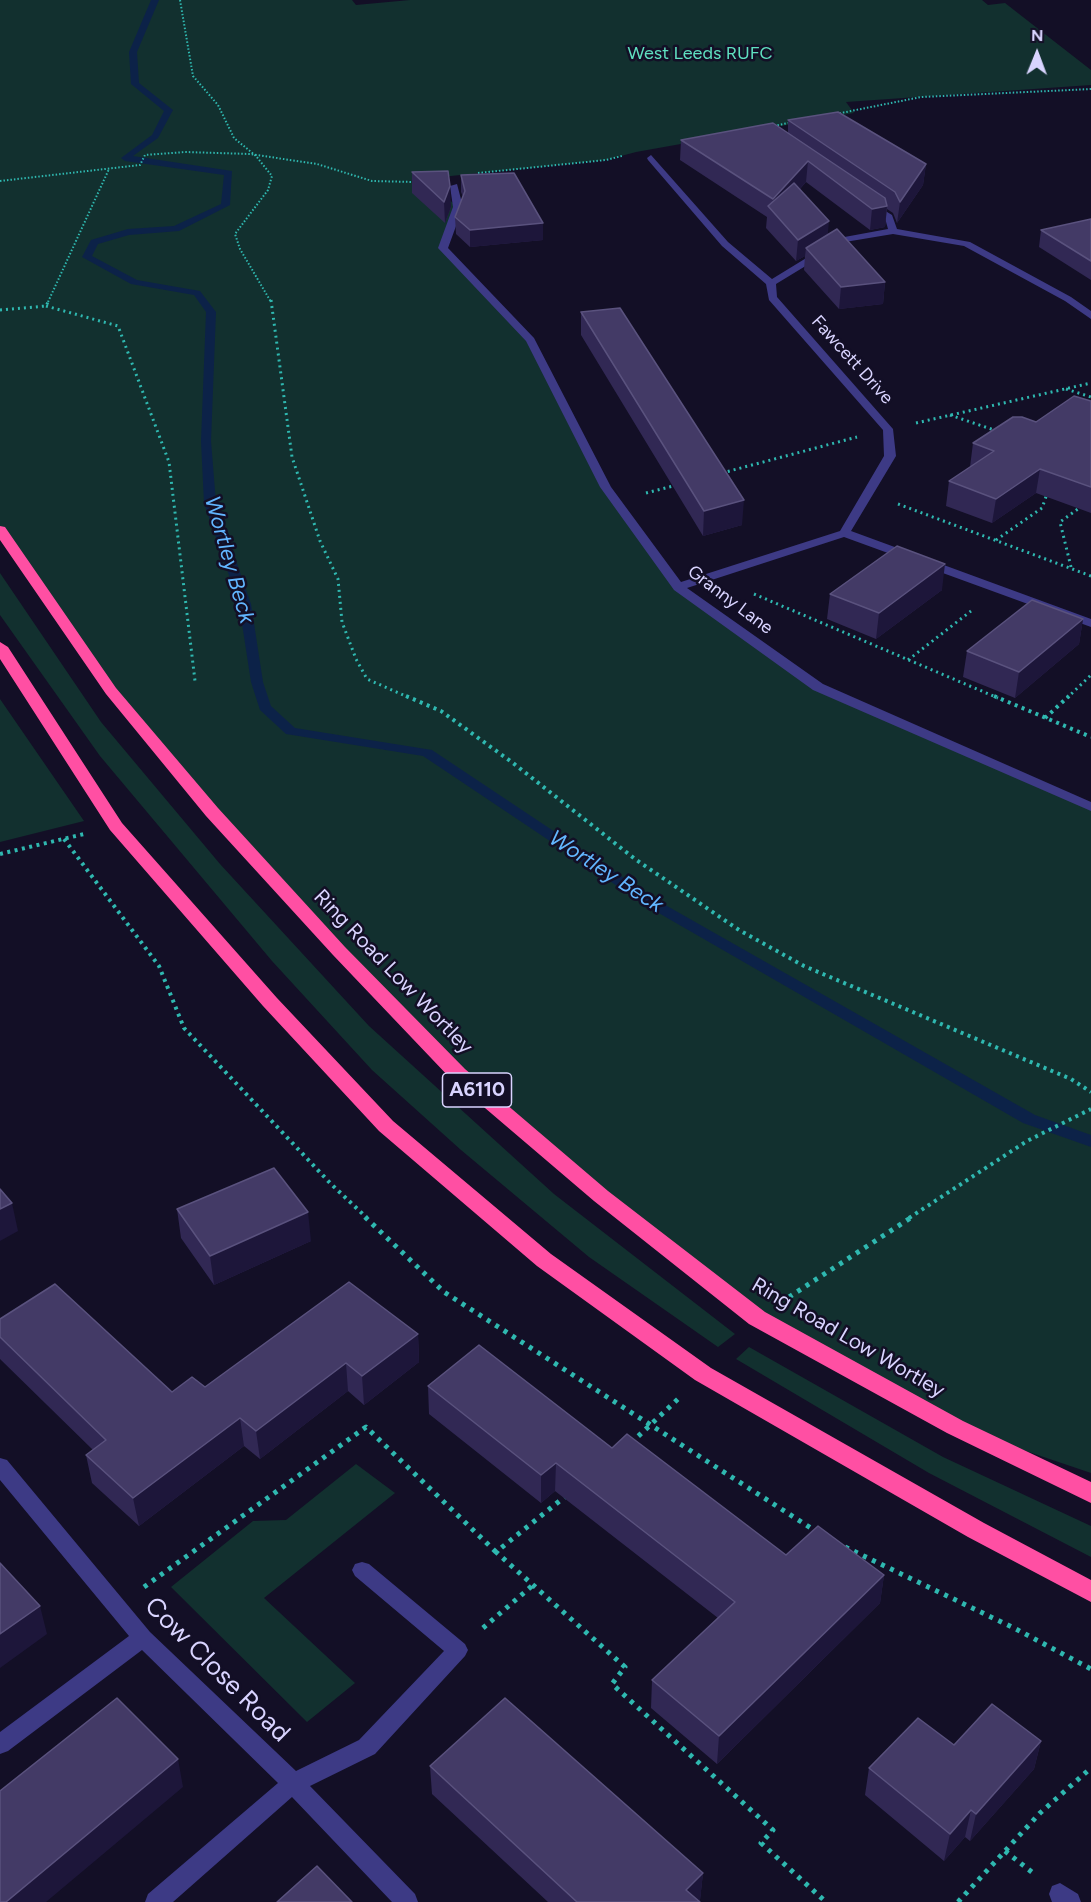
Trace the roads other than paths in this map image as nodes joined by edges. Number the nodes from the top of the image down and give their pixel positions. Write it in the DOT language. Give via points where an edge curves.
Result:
graph roads {
  1 [pos="651,158"];
  2 [pos="454,186"];
  3 [pos="859,197"];
  4 [pos="893,231"];
  5 [pos="771,283"];
  6 [pos="1091,316"];
  7 [pos="0,530"];
  8 [pos="844,533"];
  9 [pos="678,587"];
  10 [pos="1091,623"];
  11 [pos="0,647"];
  12 [pos="1091,807"];
  13 [pos="0,1466"];
  14 [pos="1091,1493"];
  15 [pos="362,1570"];
  16 [pos="1091,1592"];
  17 [pos="142,1638"];
  18 [pos="0,1744"];
  19 [pos="293,1783"];
  20 [pos="156,1902"];
  21 [pos="407,1902"];
  1 -- 5 [label="street" via="725,244"];
  2 -- 9 [label="street, Granny Lane" via="458,207 443,248 530,340 606,487"];
  3 -- 4 [label="street" via="889,217"];
  4 -- 5 [label="street" via="842,240"];
  4 -- 6 [label="street" via="967,244"];
  5 -- 8 [label="street, Fawcett Drive" via="772,298 888,429 890,456"];
  7 -- 14 [label="highway, Ring Road Low Wortley / A6110" via="111,691 212,812 458,1074 601,1196 757,1318 955,1427"];
  8 -- 9 [label="street"];
  8 -- 10 [label="street"];
  9 -- 12 [label="street, Granny Lane" via="818,687"];
  11 -- 16 [label="highway" via="116,826 270,1002 386,1126 543,1260 703,1374"];
  13 -- 17 [label="street, Cow Close Road"];
  15 -- 19 [label="street" via="458,1650 367,1747"];
  17 -- 18 [label="street"];
  17 -- 19 [label="street, Cow Close Road"];
  19 -- 20 [label="street"];
  19 -- 21 [label="street, Cow Close Road"];
}
